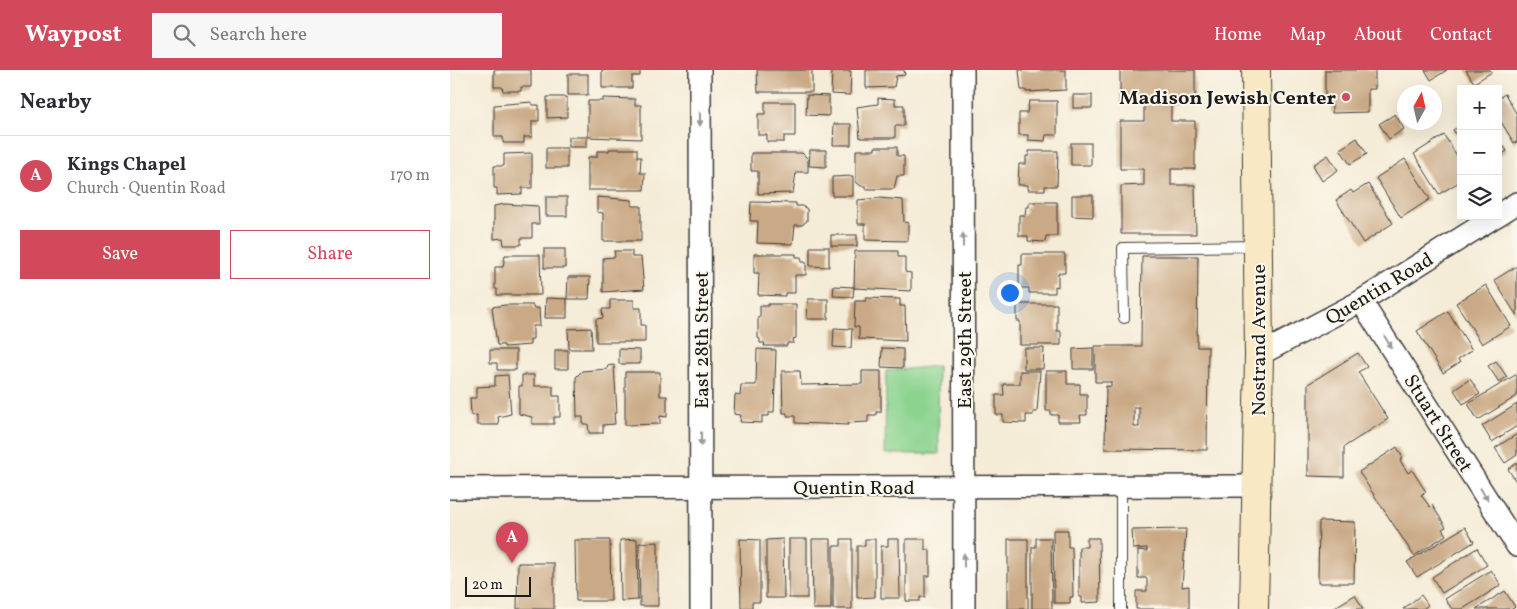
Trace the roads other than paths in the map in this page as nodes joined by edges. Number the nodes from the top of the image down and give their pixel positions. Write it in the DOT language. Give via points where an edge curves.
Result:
graph roads {
  1 [pos="700,70"];
  2 [pos="963,70"];
  3 [pos="1256,70"];
  4 [pos="1517,203"];
  5 [pos="1502,213"];
  6 [pos="1491,220"];
  7 [pos="1258,246"];
  8 [pos="1362,300"];
  9 [pos="1124,318"];
  10 [pos="1259,355"];
  11 [pos="964,486"];
  12 [pos="1121,486"];
  13 [pos="1257,486"];
  14 [pos="450,488"];
  15 [pos="701,488"];
  16 [pos="1517,546"];
  17 [pos="702,609"];
  18 [pos="964,609"];
  19 [pos="1121,609"];
  20 [pos="1254,609"];
  1 -- 15 [label="street, East 28th Street, one-way"];
  11 -- 2 [label="street, East 29th Street, one-way"];
  3 -- 7 [label="main road, Nostrand Avenue"];
  4 -- 5 [label="street, Quentin Road"];
  6 -- 8 [label="street, Quentin Road"];
  7 -- 9 [label="lane" via="1122,248"];
  7 -- 10 [label="main road, Nostrand Avenue"];
  8 -- 10 [label="street, Quentin Road"];
  8 -- 16 [label="street, Stuart Street, one-way"];
  10 -- 13 [label="main road, Nostrand Avenue"];
  11 -- 12 [label="street, Quentin Road"];
  11 -- 15 [label="street, Quentin Road"];
  18 -- 11 [label="street, East 29th Street, one-way"];
  12 -- 13 [label="street, Quentin Road"];
  12 -- 19 [label="lane"];
  13 -- 20 [label="main road, Nostrand Avenue"];
  14 -- 15 [label="street, Quentin Road"];
  15 -- 17 [label="street, East 28th Street"];
}
